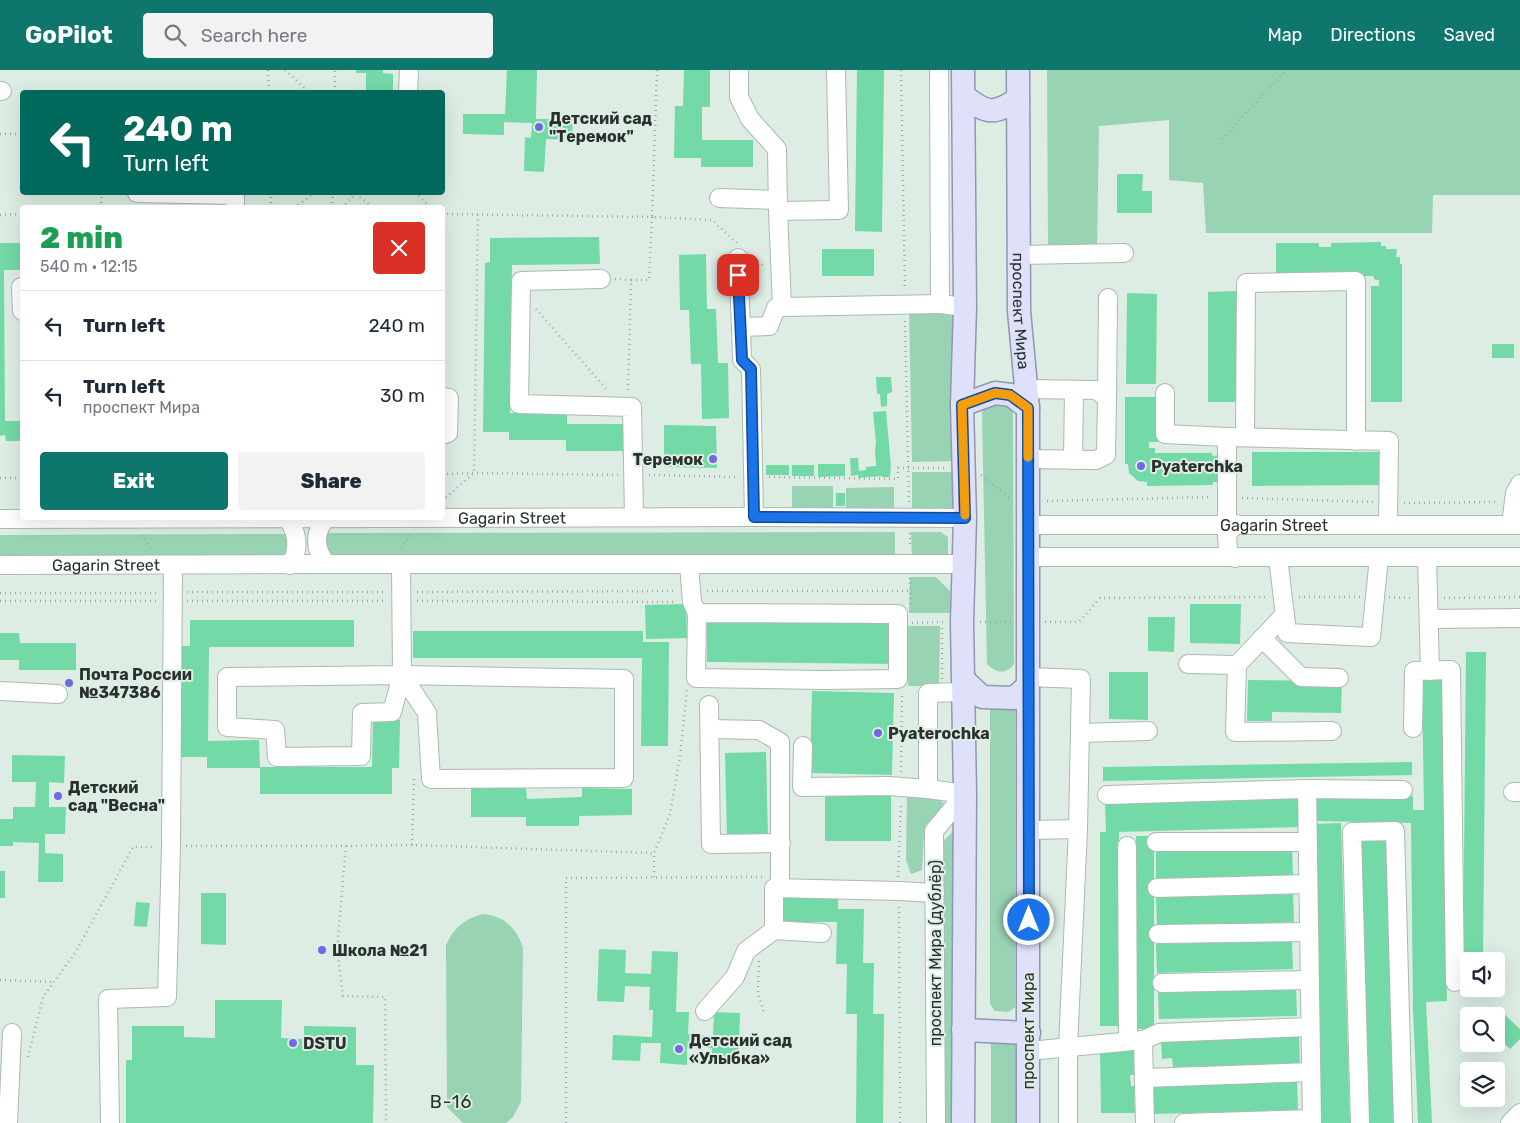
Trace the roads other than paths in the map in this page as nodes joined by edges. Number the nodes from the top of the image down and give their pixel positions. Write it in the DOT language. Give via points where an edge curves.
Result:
graph roads {
  1 [pos="409,70"];
  2 [pos="739,70"];
  3 [pos="836,70"];
  4 [pos="939,70"];
  5 [pos="963,70"];
  6 [pos="1018,70"];
  7 [pos="408,90"];
  8 [pos="964,96"];
  9 [pos="1018,99"];
  10 [pos="719,198"];
  11 [pos="778,205"];
  12 [pos="744,253"];
  13 [pos="1124,253"];
  14 [pos="1019,255"];
  15 [pos="601,279"];
  16 [pos="1108,298"];
  17 [pos="940,304"];
  18 [pos="782,307"];
  19 [pos="965,307"];
  20 [pos="741,327"];
  21 [pos="1074,390"];
  22 [pos="1165,393"];
  23 [pos="445,397"];
  24 [pos="1107,398"];
  25 [pos="1027,399"];
  26 [pos="962,405"];
  27 [pos="445,434"];
  28 [pos="1227,437"];
  29 [pos="1244,437"];
  30 [pos="1356,442"];
  31 [pos="1028,459"];
  32 [pos="1073,460"];
  33 [pos="1520,484"];
  34 [pos="634,517"];
  35 [pos="754,517"];
  36 [pos="445,518"];
  37 [pos="965,518"];
  38 [pos="0,519"];
  39 [pos="20,519"];
  40 [pos="287,520"];
  41 [pos="324,520"];
  42 [pos="1231,524"];
  43 [pos="1028,525"];
  44 [pos="1388,525"];
  45 [pos="1516,525"];
  46 [pos="1520,556"];
  47 [pos="1028,557"];
  48 [pos="1278,557"];
  49 [pos="1379,557"];
  50 [pos="1428,557"];
  51 [pos="1235,558"];
  52 [pos="327,564"];
  53 [pos="689,564"];
  54 [pos="963,564"];
  55 [pos="168,565"];
  56 [pos="290,565"];
  57 [pos="401,565"];
  58 [pos="0,566"];
  59 [pos="693,602"];
  60 [pos="1285,614"];
  61 [pos="1520,618"];
  62 [pos="1429,619"];
  63 [pos="1262,638"];
  64 [pos="1188,664"];
  65 [pos="1237,665"];
  66 [pos="1430,671"];
  67 [pos="402,675"];
  68 [pos="1339,678"];
  69 [pos="1028,682"];
  70 [pos="964,686"];
  71 [pos="0,691"];
  72 [pos="58,694"];
  73 [pos="709,705"];
  74 [pos="1413,728"];
  75 [pos="710,729"];
  76 [pos="1148,731"];
  77 [pos="1332,731"];
  78 [pos="1080,733"];
  79 [pos="803,746"];
  80 [pos="928,789"];
  81 [pos="1308,789"];
  82 [pos="1403,790"];
  83 [pos="965,794"];
  84 [pos="1107,795"];
  85 [pos="1029,830"];
  86 [pos="1078,830"];
  87 [pos="1156,842"];
  88 [pos="1308,842"];
  89 [pos="780,843"];
  90 [pos="1127,846"];
  91 [pos="780,883"];
  92 [pos="1308,884"];
  93 [pos="1157,888"];
  94 [pos="935,893"];
  95 [pos="774,930"];
  96 [pos="1309,932"];
  97 [pos="822,933"];
  98 [pos="1158,934"];
  99 [pos="1310,980"];
  100 [pos="1455,982"];
  101 [pos="1162,984"];
  102 [pos="705,1011"];
  103 [pos="1310,1027"];
  104 [pos="963,1030"];
  105 [pos="12,1033"];
  106 [pos="1136,1040"];
  107 [pos="1029,1042"];
  108 [pos="1068,1047"];
  109 [pos="1311,1072"];
  110 [pos="1144,1078"];
  111 [pos="1520,1114"];
  112 [pos="1312,1121"];
  113 [pos="8,1123"];
  114 [pos="110,1123"];
  115 [pos="936,1123"];
  116 [pos="963,1123"];
  117 [pos="1028,1123"];
  118 [pos="1068,1123"];
  119 [pos="1145,1123"];
  120 [pos="1184,1123"];
  121 [pos="1360,1123"];
  122 [pos="1403,1123"];
  123 [pos="1510,1123"];
  1 -- 7 [label="street"];
  2 -- 11 [label="street" via="739,97 750,119 777,149"];
  3 -- 11 [label="street" via="839,210"];
  4 -- 17 [label="street"];
  5 -- 8 [label="main road"];
  6 -- 9 [label="main road, проспект Мира"];
  8 -- 9 [label="main road" via="976,106 990,111"];
  8 -- 19 [label="main road"];
  9 -- 14 [label="main road, проспект Мира"];
  10 -- 11 [label="street"];
  11 -- 18 [label="street"];
  12 -- 20 [label="street"];
  13 -- 14 [label="street"];
  14 -- 25 [label="main road, проспект Мира" via="1019,311"];
  15 -- 34 [label="street" via="521,282 520,404 632,407"];
  16 -- 24 [label="street"];
  17 -- 18 [label="street"];
  17 -- 19 [label="street"];
  18 -- 20 [label="street" via="776,308 769,326"];
  19 -- 26 [label="main road"];
  20 -- 35 [label="street" via="742,360 751,369"];
  21 -- 24 [label="street" via="1096,390"];
  21 -- 25 [label="street"];
  21 -- 32 [label="street"];
  22 -- 28 [label="street" via="1164,434"];
  23 -- 27 [label="street" via="449,398 448,433"];
  24 -- 32 [label="street" via="1106,455 1096,460"];
  25 -- 26 [label="main road" via="995,393"];
  25 -- 31 [label="main road, проспект Мира"];
  26 -- 37 [label="main road"];
  28 -- 29 [label="street"];
  28 -- 42 [label="street" via="1226,497"];
  29 -- 30 [label="street"];
  29 -- 30 [label="street" via="1246,283 1356,281"];
  30 -- 44 [label="street" via="1389,441"];
  31 -- 32 [label="street"];
  31 -- 43 [label="main road, проспект Мира"];
  33 -- 45 [label="street" via="1514,502"];
  34 -- 35 [label="street, Gagarin Street"];
  34 -- 36 [label="street, Gagarin Street"];
  35 -- 37 [label="street, Gagarin Street"];
  37 -- 54 [label="main road"];
  38 -- 39 [label="street, Gagarin Street"];
  40 -- 56 [label="street" via="294,527 297,543"];
  41 -- 52 [label="street" via="318,531 317,545"];
  42 -- 43 [label="street, Gagarin Street"];
  42 -- 44 [label="street, Gagarin Street"];
  42 -- 51 [label="street" via="1227,534 1228,551"];
  43 -- 47 [label="main road, проспект Мира"];
  44 -- 45 [label="street, Gagarin Street"];
  46 -- 50 [label="street, Gagarin Street"];
  47 -- 51 [label="street, Gagarin Street"];
  47 -- 69 [label="main road, проспект Мира"];
  48 -- 49 [label="street, Gagarin Street"];
  48 -- 51 [label="street, Gagarin Street"];
  48 -- 60 [label="street"];
  49 -- 50 [label="street, Gagarin Street"];
  49 -- 60 [label="street" via="1372,637 1287,633"];
  50 -- 62 [label="street"];
  52 -- 56 [label="street, Gagarin Street"];
  52 -- 57 [label="street, Gagarin Street"];
  53 -- 54 [label="street, Gagarin Street"];
  53 -- 57 [label="street, Gagarin Street"];
  53 -- 59 [label="street"];
  54 -- 70 [label="main road" via="952,622"];
  55 -- 56 [label="street, Gagarin Street"];
  55 -- 58 [label="street, Gagarin Street"];
  55 -- 114 [label="street" via="173,597 167,997 108,998"];
  57 -- 67 [label="street"];
  59 -- 59 [label="street" via="696,678 898,679 898,614"];
  60 -- 63 [label="street"];
  61 -- 62 [label="street"];
  62 -- 66 [label="street"];
  63 -- 65 [label="street"];
  63 -- 68 [label="street" via="1301,677"];
  64 -- 65 [label="street"];
  65 -- 77 [label="street" via="1235,732"];
  66 -- 74 [label="street" via="1414,671"];
  66 -- 100 [label="street" via="1452,670"];
  67 -- 67 [label="street" via="392,712 362,713 361,756 277,758 275,730 227,727 227,677"];
  67 -- 67 [label="street" via="624,679 624,778 430,779 427,713"];
  69 -- 70 [label="main road" via="1014,698 982,697"];
  69 -- 78 [label="street" via="1081,679"];
  69 -- 85 [label="main road, проспект Мира"];
  70 -- 80 [label="street" via="942,693 928,693"];
  70 -- 83 [label="main road"];
  71 -- 72 [label="street"];
  73 -- 75 [label="street"];
  75 -- 89 [label="street" via="759,730 780,742"];
  75 -- 89 [label="street" via="711,844"];
  76 -- 78 [label="street"];
  78 -- 86 [label="street"];
  79 -- 80 [label="street" via="802,787"];
  80 -- 83 [label="street"];
  81 -- 82 [label="street"];
  81 -- 84 [label="street"];
  81 -- 88 [label="street"];
  83 -- 94 [label="street, проспект Мира (дублёр)" via="934,831"];
  83 -- 104 [label="main road"];
  85 -- 86 [label="street"];
  85 -- 107 [label="main road, проспект Мира"];
  86 -- 108 [label="street"];
  87 -- 88 [label="street"];
  88 -- 92 [label="street"];
  89 -- 91 [label="street"];
  90 -- 106 [label="street"];
  91 -- 94 [label="street"];
  91 -- 95 [label="street" via="774,888"];
  92 -- 93 [label="street"];
  92 -- 96 [label="street"];
  94 -- 115 [label="street, проспект Мира (дублёр)"];
  95 -- 97 [label="street"];
  95 -- 102 [label="street" via="746,951 735,977"];
  96 -- 98 [label="street"];
  96 -- 99 [label="street"];
  99 -- 101 [label="street"];
  99 -- 103 [label="street"];
  103 -- 106 [label="street" via="1160,1033"];
  103 -- 109 [label="street"];
  104 -- 107 [label="main road"];
  104 -- 116 [label="main road"];
  105 -- 113 [label="street"];
  106 -- 108 [label="street"];
  106 -- 110 [label="street"];
  107 -- 108 [label="street"];
  107 -- 117 [label="main road, проспект Мира"];
  108 -- 118 [label="street"];
  109 -- 110 [label="street"];
  109 -- 112 [label="street"];
  110 -- 119 [label="street"];
  111 -- 123 [label="street"];
  112 -- 120 [label="street"];
  121 -- 122 [label="street" via="1352,832 1395,831"];
}
